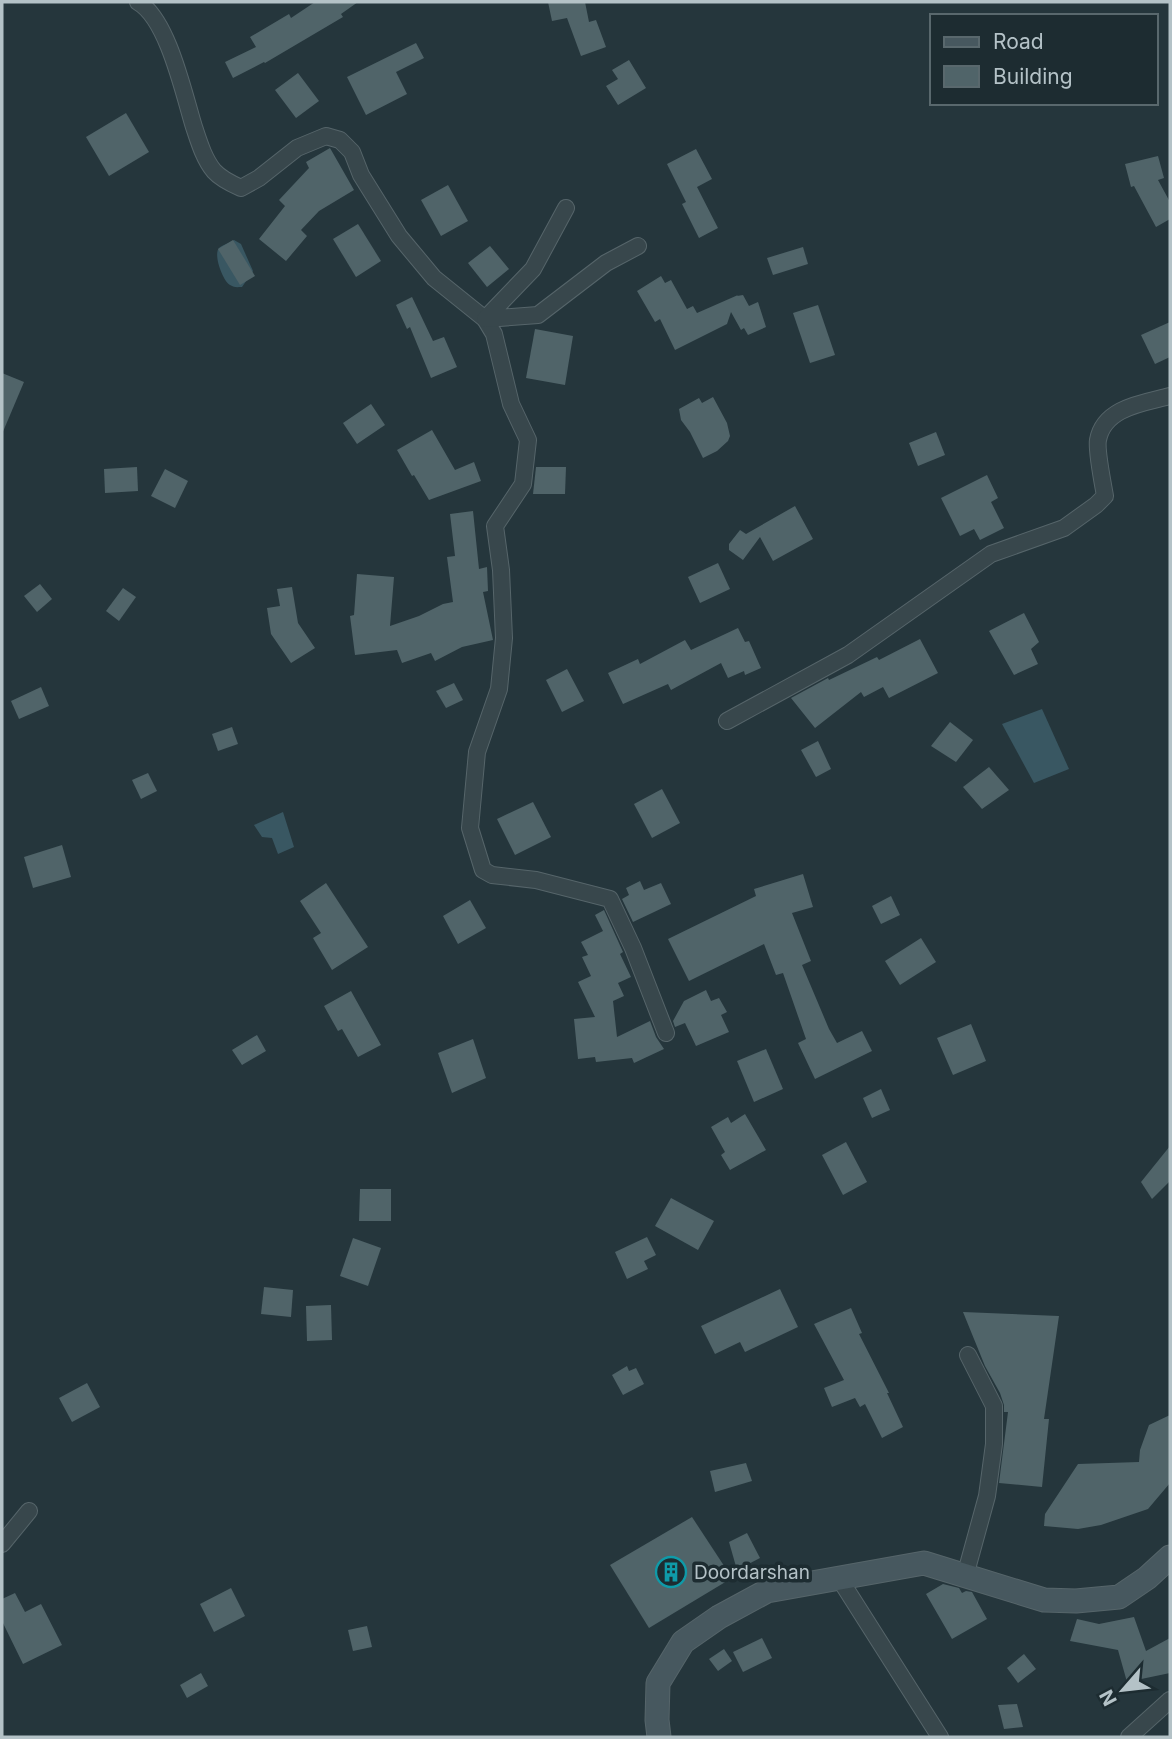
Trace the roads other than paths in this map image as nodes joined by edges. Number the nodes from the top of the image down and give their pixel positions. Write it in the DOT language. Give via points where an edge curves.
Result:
graph roads {
  1 [pos="138,2"];
  2 [pos="565,208"];
  3 [pos="638,246"];
  4 [pos="485,319"];
  5 [pos="1170,397"];
  6 [pos="727,721"];
  7 [pos="666,1033"];
  8 [pos="968,1355"];
  9 [pos="29,1511"];
  10 [pos="2,1544"];
  11 [pos="1170,1557"];
  12 [pos="965,1576"];
  13 [pos="838,1578"];
  14 [pos="1170,1700"];
  15 [pos="659,1737"];
  16 [pos="940,1737"];
  17 [pos="1129,1737"];
  1 -- 4 [label="street" via="160,28 200,145 214,172 241,188 297,148 326,136 340,140 352,152 399,236 434,278"];
  2 -- 4 [label="street" via="533,269"];
  3 -- 4 [label="street" via="538,314"];
  4 -- 7 [label="street" via="494,334 511,404 528,440 523,484 495,526 504,638 499,690 477,752 470,828 483,870 492,875 537,880 610,899"];
  5 -- 6 [label="street" via="1123,408 1105,423 1098,441 1105,496 1096,505 1064,528 991,554 848,655"];
  8 -- 12 [label="street" via="994,1406 994,1444 988,1496"];
  9 -- 10 [label="street"];
  11 -- 12 [label="main road" via="1119,1597 1076,1601 1044,1600"];
  12 -- 13 [label="main road" via="924,1563"];
  13 -- 15 [label="main road" via="766,1591 683,1643 658,1683"];
  13 -- 16 [label="street"];
  14 -- 17 [label="street"];
}
